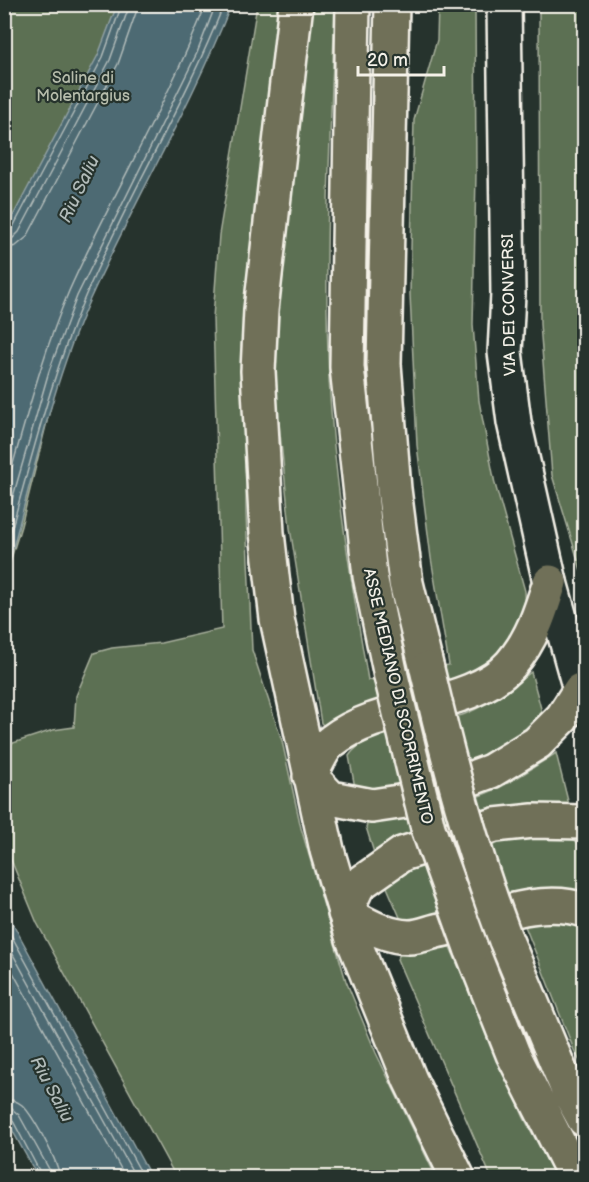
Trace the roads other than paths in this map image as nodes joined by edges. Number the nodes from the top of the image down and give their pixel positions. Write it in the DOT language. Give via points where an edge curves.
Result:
graph roads {
  1 [pos="296,4"];
  2 [pos="353,4"];
  3 [pos="392,4"];
  4 [pos="504,4"];
  5 [pos="550,582"];
  6 [pos="582,697"];
  7 [pos="310,776"];
  8 [pos="585,822"];
  9 [pos="585,910"];
  10 [pos="345,913"];
  11 [pos="585,1119"];
  12 [pos="458,1178"];
  13 [pos="576,1178"];
  1 -- 7 [label="highway" via="261,310 258,371 267,533 277,619"];
  2 -- 13 [label="highway, ASSE MEDIANO DI SCORRIMENTO, bridge" via="347,367 370,576 428,828 513,1054"];
  3 -- 11 [label="highway, ASSE MEDIANO DI SCORRIMENTO, bridge" via="384,364 406,583 456,792 481,875 568,1090"];
  4 -- 5 [label="street, VIA DEI CONVERSI" via="508,294 505,352 514,422"];
  5 -- 6 [label="street, VIA DEI CONVERSI"];
  5 -- 7 [label="highway" via="535,627 510,665 483,686 370,720 330,742"];
  6 -- 7 [label="highway" via="537,743 491,771 412,800 372,806 331,798"];
  7 -- 10 [label="highway"];
  8 -- 10 [label="highway" via="495,825 402,854 358,885"];
  9 -- 10 [label="highway" via="529,907 409,937 380,931"];
  10 -- 12 [label="highway" via="410,1080"];
}
